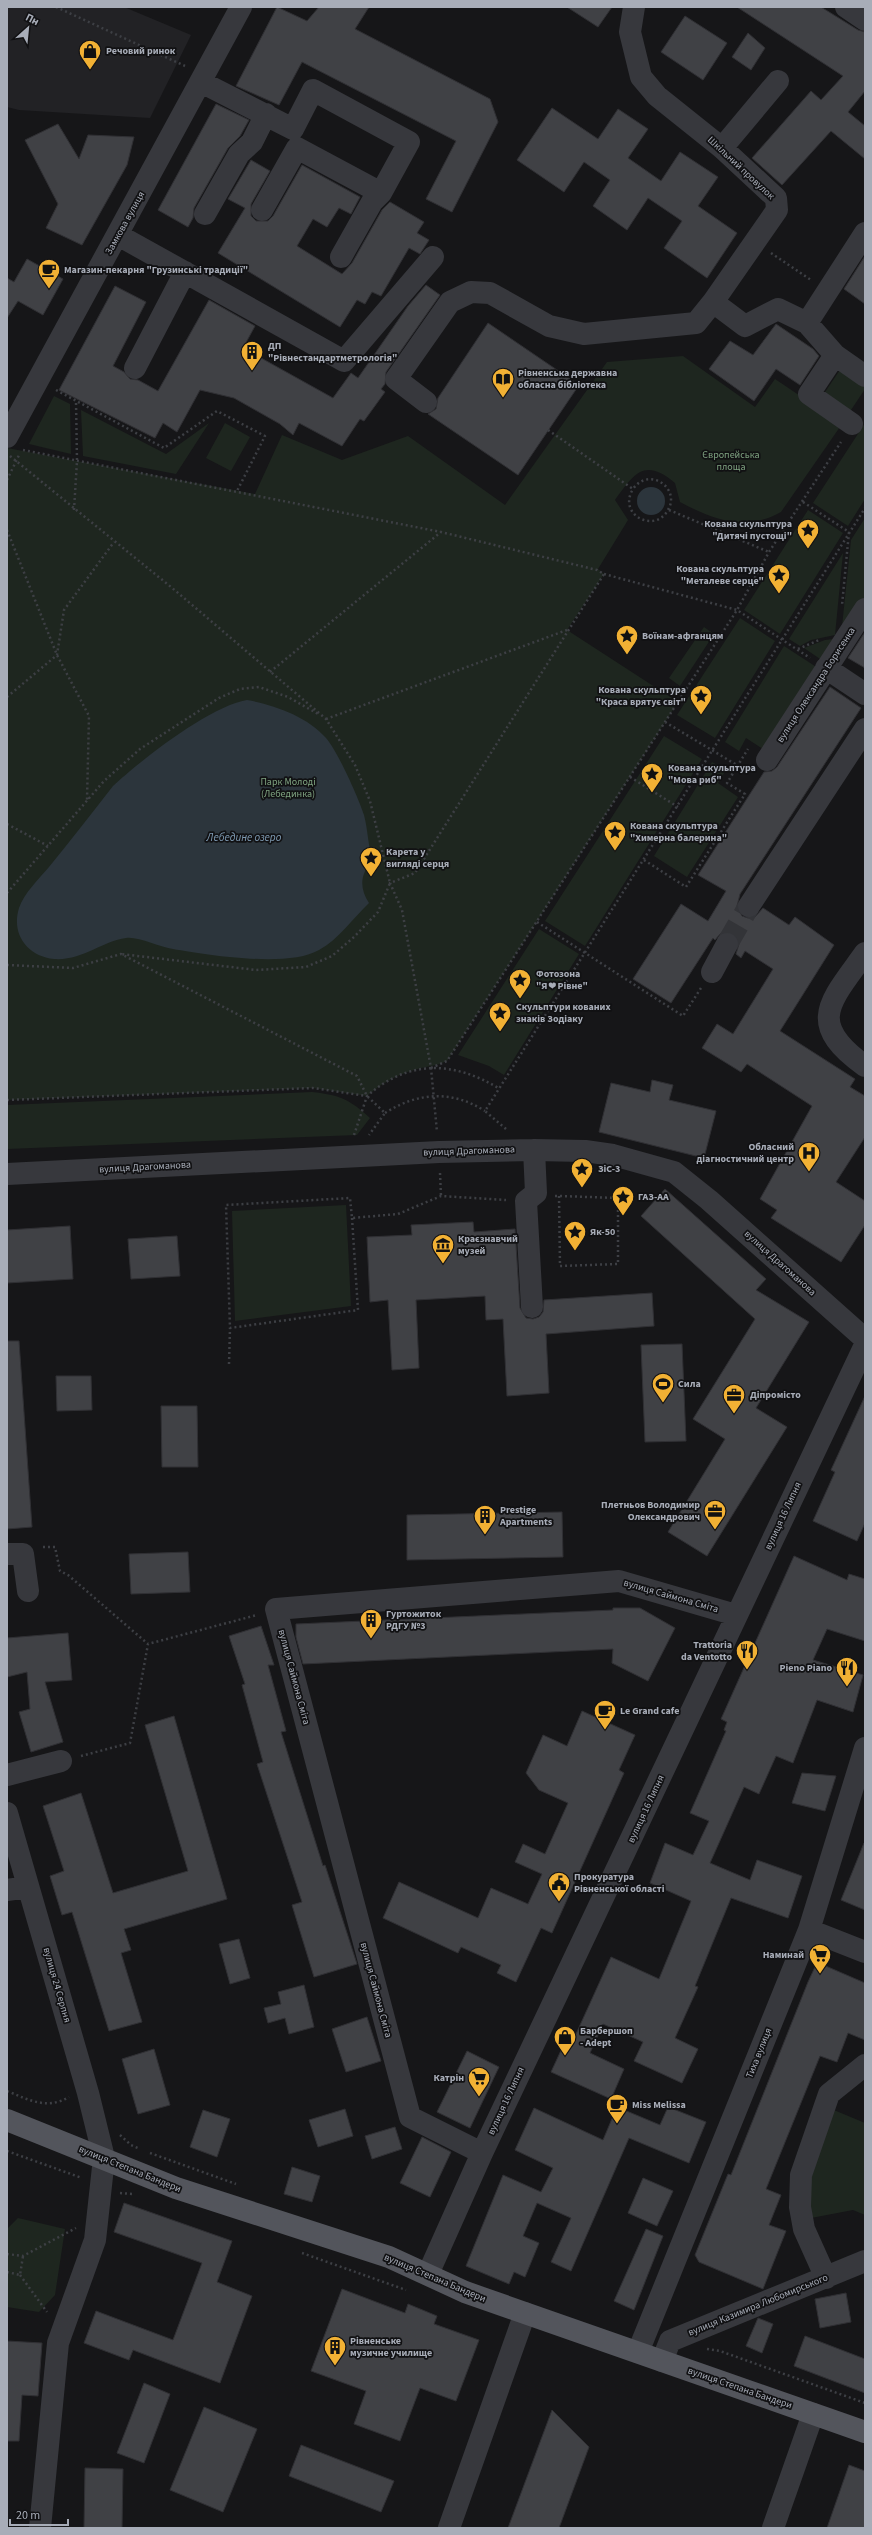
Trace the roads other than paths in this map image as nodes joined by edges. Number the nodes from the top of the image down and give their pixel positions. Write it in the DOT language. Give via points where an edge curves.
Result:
graph roads {
  1 [pos="241,7"];
  2 [pos="634,7"];
  3 [pos="846,7"];
  4 [pos="865,20"];
  5 [pos="194,74"];
  6 [pos="778,81"];
  7 [pos="266,114"];
  8 [pos="295,138"];
  9 [pos="722,148"];
  10 [pos="381,193"];
  11 [pos="262,210"];
  12 [pos="205,214"];
  13 [pos="865,233"];
  14 [pos="118,235"];
  15 [pos="341,257"];
  16 [pos="433,258"];
  17 [pos="185,272"];
  18 [pos="713,302"];
  19 [pos="807,323"];
  20 [pos="835,355"];
  21 [pos="134,368"];
  22 [pos="865,376"];
  23 [pos="426,402"];
  24 [pos="852,424"];
  25 [pos="11,443"];
  26 [pos="865,609"];
  27 [pos="826,668"];
  28 [pos="865,694"];
  29 [pos="865,729"];
  30 [pos="767,760"];
  31 [pos="749,906"];
  32 [pos="727,944"];
  33 [pos="865,953"];
  34 [pos="712,972"];
  35 [pos="865,1066"];
  36 [pos="530,1150"];
  37 [pos="7,1174"];
  38 [pos="532,1307"];
  39 [pos="865,1339"];
  40 [pos="865,1345"];
  41 [pos="7,1554"];
  42 [pos="28,1592"];
  43 [pos="736,1615"];
  44 [pos="61,1761"];
  45 [pos="863,1761"];
  46 [pos="7,1775"];
  47 [pos="7,1813"];
  48 [pos="28,1887"];
  49 [pos="7,1890"];
  50 [pos="809,1930"];
  51 [pos="865,1952"];
  52 [pos="865,2065"];
  53 [pos="7,2120"];
  54 [pos="482,2153"];
  55 [pos="104,2158"];
  56 [pos="865,2261"];
  57 [pos="428,2274"];
  58 [pos="826,2278"];
  59 [pos="525,2313"];
  60 [pos="638,2352"];
  61 [pos="662,2361"];
  62 [pos="813,2414"];
  63 [pos="865,2432"];
  64 [pos="40,2528"];
  65 [pos="449,2528"];
  66 [pos="773,2528"];
  1 -- 5 [label="street, Замкова вулиця"];
  2 -- 9 [label="street, Шкільний провулок" via="630,32 641,77 657,96"];
  3 -- 4 [label="street"];
  5 -- 7 [label="street"];
  5 -- 14 [label="street, Замкова вулиця"];
  6 -- 9 [label="street"];
  7 -- 8 [label="street"];
  7 -- 12 [label="street" via="252,142 239,154"];
  8 -- 10 [label="street"];
  8 -- 10 [label="street" via="314,90 408,142"];
  8 -- 11 [label="street"];
  9 -- 18 [label="street, Шкільний провулок" via="776,198 778,210"];
  10 -- 15 [label="street" via="372,202"];
  13 -- 19 [label="street"];
  14 -- 17 [label="street"];
  14 -- 25 [label="street, Замкова вулиця"];
  16 -- 17 [label="street" via="344,361"];
  17 -- 21 [label="street"];
  18 -- 19 [label="street" via="745,326 778,309"];
  18 -- 23 [label="street, Шкільний провулок" via="696,323 584,334 549,326 490,293 472,292 450,302 396,379"];
  19 -- 20 [label="street"];
  20 -- 22 [label="street"];
  20 -- 24 [label="street" via="809,394"];
  26 -- 27 [label="street, вулиця Олександра Борисенка"];
  27 -- 28 [label="street"];
  27 -- 30 [label="street, вулиця Олександра Борисенка"];
  29 -- 31 [label="street"];
  32 -- 34 [label="street"];
  33 -- 35 [label="street" via="839,990 829,1010 828,1020 833,1036 844,1052"];
  36 -- 37 [label="street, вулиця Драгоманова" via="439,1152"];
  36 -- 38 [label="street" via="536,1193 526,1201"];
  36 -- 39 [label="street, вулиця Драгоманова" via="585,1151 652,1164 674,1172"];
  40 -- 43 [label="street, вулиця 16 Липня"];
  41 -- 42 [label="street" via="23,1554"];
  43 -- 54 [label="street, вулиця 16 Липня"];
  43 -- 54 [label="street, вулиця Саймона Сміта" via="619,1581 276,1610 410,2117"];
  44 -- 46 [label="street"];
  45 -- 50 [label="street, Тиха вулиця"];
  47 -- 48 [label="street, вулиця 24 Серпня"];
  48 -- 49 [label="street"];
  48 -- 55 [label="street, вулиця 24 Серпня" via="88,2092"];
  50 -- 51 [label="street"];
  50 -- 60 [label="street, Тиха вулиця"];
  52 -- 58 [label="street" via="829,2094 801,2175 800,2207 804,2228"];
  53 -- 55 [label="main road, вулиця Степана Бандери"];
  54 -- 57 [label="street, вулиця 16 Липня"];
  55 -- 57 [label="main road, вулиця Степана Бандери" via="176,2188 330,2236"];
  55 -- 64 [label="street, вулиця 24 Серпня" via="94,2240 58,2343"];
  56 -- 58 [label="street, вулиця Казимира Любомирського"];
  57 -- 59 [label="main road, вулиця Степана Бандери" via="465,2292"];
  58 -- 61 [label="street, вулиця Казимира Любомирського" via="670,2342"];
  59 -- 60 [label="main road, вулиця Степана Бандери"];
  59 -- 65 [label="street"];
  60 -- 61 [label="main road, вулиця Степана Бандери"];
  61 -- 62 [label="main road, вулиця Степана Бандери"];
  62 -- 63 [label="main road, вулиця Степана Бандери"];
  62 -- 66 [label="street"];
}
